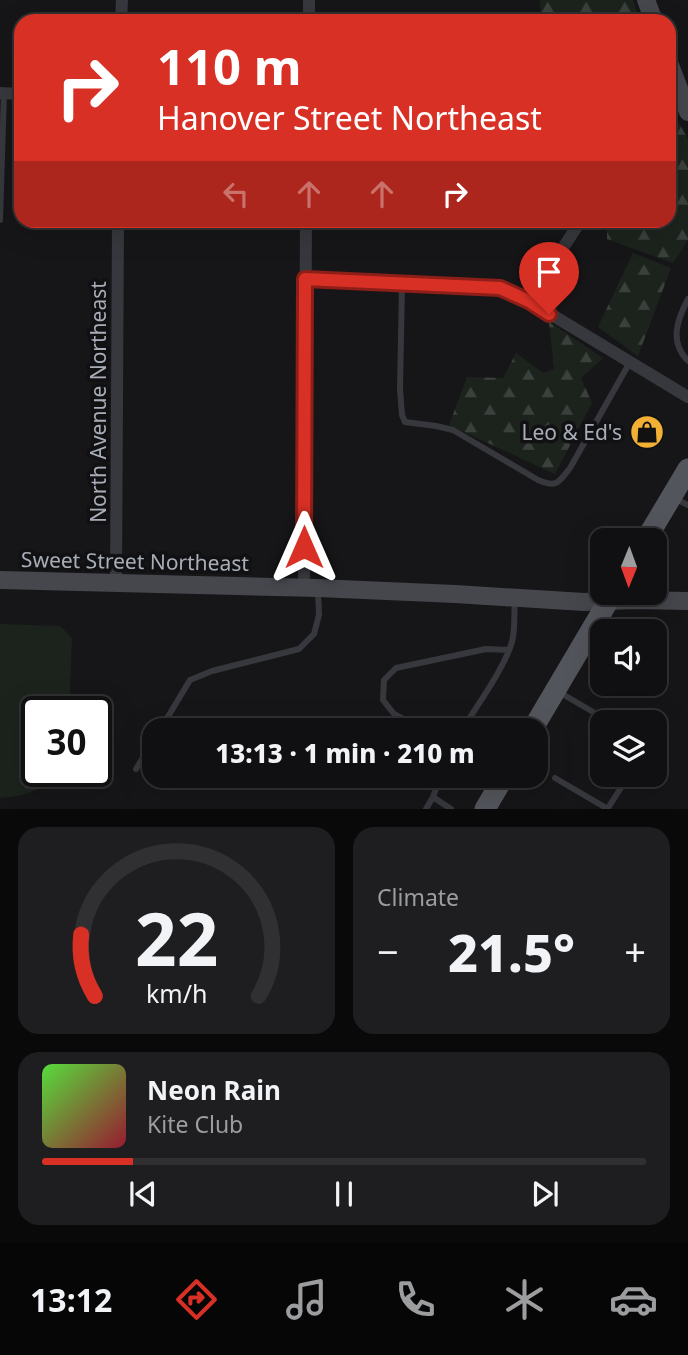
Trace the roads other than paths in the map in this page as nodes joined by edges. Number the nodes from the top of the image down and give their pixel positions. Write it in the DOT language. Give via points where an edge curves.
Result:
graph roads {
  1 [pos="676,81"];
  2 [pos="2,93"];
  3 [pos="688,112"];
  4 [pos="0,220"];
  5 [pos="118,228"];
  6 [pos="306,228"];
  7 [pos="576,228"];
  8 [pos="305,279"];
  9 [pos="402,284"];
  10 [pos="688,299"];
  11 [pos="529,301"];
  12 [pos="688,361"];
  13 [pos="630,362"];
  14 [pos="688,397"];
  15 [pos="688,469"];
  16 [pos="680,501"];
  17 [pos="656,528"];
  18 [pos="0,580"];
  19 [pos="116,583"];
  20 [pos="311,588"];
  21 [pos="515,597"];
  22 [pos="590,601"];
  23 [pos="667,601"];
  24 [pos="688,601"];
  25 [pos="606,606"];
  26 [pos="509,650"];
  27 [pos="555,690"];
  28 [pos="590,710"];
  29 [pos="167,718"];
  30 [pos="401,718"];
  31 [pos="469,718"];
  32 [pos="539,718"];
  33 [pos="142,759"];
  34 [pos="136,769"];
  35 [pos="555,778"];
  36 [pos="622,787"];
  37 [pos="436,788"];
  38 [pos="497,788"];
  39 [pos="433,797"];
  40 [pos="426,809"];
  41 [pos="451,809"];
  42 [pos="485,809"];
  43 [pos="608,809"];
  1 -- 3 [label="street"];
  2 -- 4 [label="lane"];
  5 -- 19 [label="street, North Avenue Northeast"];
  6 -- 8 [label="street"];
  7 -- 11 [label="street"];
  8 -- 9 [label="street"];
  8 -- 20 [label="street"];
  9 -- 11 [label="street" via="500,288"];
  9 -- 13 [label="lane" via="400,389 405,422 453,430 550,485 558,484 570,468"];
  10 -- 12 [label="lane" via="676,326 679,349"];
  11 -- 13 [label="street"];
  13 -- 14 [label="street"];
  15 -- 16 [label="main road"];
  16 -- 17 [label="main road"];
  18 -- 19 [label="street, Sweet Street Northeast"];
  19 -- 20 [label="street, Sweet Street Northeast"];
  20 -- 21 [label="street, Sweet Street Northeast"];
  20 -- 29 [label="lane" via="319,615 314,634 299,649 191,680"];
  21 -- 22 [label="street, Sweet Street Northeast"];
  21 -- 26 [label="lane"];
  23 -- 24 [label="street, Sweet Street Northeast"];
  25 -- 27 [label="main road"];
  26 -- 30 [label="lane" via="486,649 396,668 384,680 383,700"];
  26 -- 31 [label="lane"];
  27 -- 28 [label="lane"];
  27 -- 32 [label="main road"];
  33 -- 34 [label="lane"];
  35 -- 43 [label="lane"];
  36 -- 43 [label="lane"];
  37 -- 39 [label="lane"];
  38 -- 42 [label="main road"];
  39 -- 40 [label="lane"];
  39 -- 41 [label="lane"];
}
